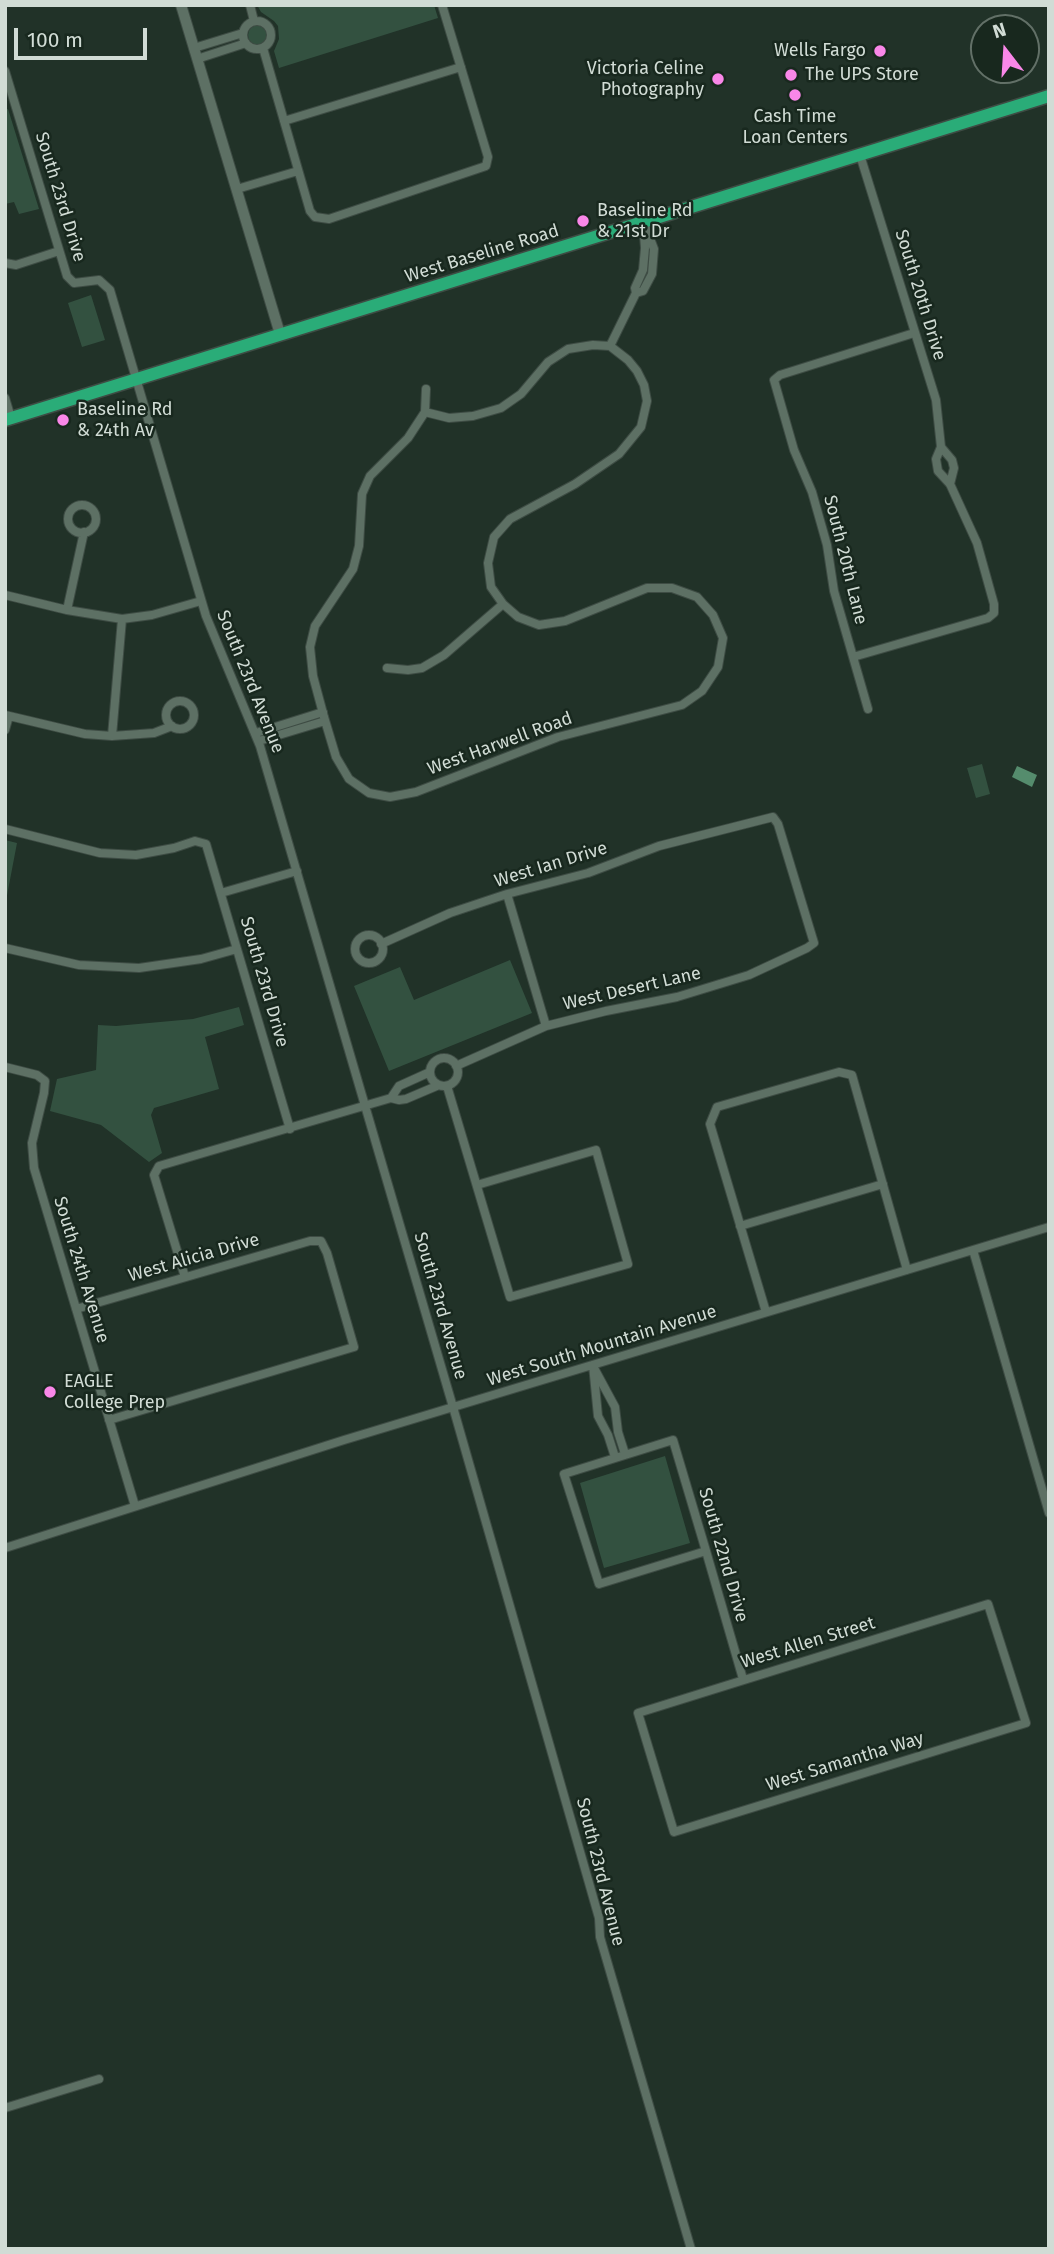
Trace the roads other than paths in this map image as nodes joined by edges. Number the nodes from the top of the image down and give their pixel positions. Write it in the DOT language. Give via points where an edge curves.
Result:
graph roads {
  1 [pos="181,5"];
  2 [pos="250,5"];
  3 [pos="442,5"];
  4 [pos="254,21"];
  5 [pos="243,33"];
  6 [pos="225,39"];
  7 [pos="246,44"];
  8 [pos="263,48"];
  9 [pos="228,49"];
  10 [pos="195,53"];
  11 [pos="461,67"];
  12 [pos="5,71"];
  13 [pos="1049,96"];
  14 [pos="284,121"];
  15 [pos="860,155"];
  16 [pos="298,170"];
  17 [pos="237,189"];
  18 [pos="643,222"];
  19 [pos="59,251"];
  20 [pos="5,263"];
  21 [pos="643,270"];
  22 [pos="652,274"];
  23 [pos="636,293"];
  24 [pos="914,333"];
  25 [pos="280,334"];
  26 [pos="610,346"];
  27 [pos="137,379"];
  28 [pos="426,389"];
  29 [pos="5,398"];
  30 [pos="425,412"];
  31 [pos="8,419"];
  32 [pos="942,447"];
  33 [pos="950,484"];
  34 [pos="84,532"];
  35 [pos="5,595"];
  36 [pos="201,601"];
  37 [pos="503,604"];
  38 [pos="67,610"];
  39 [pos="122,619"];
  40 [pos="853,657"];
  41 [pos="387,668"];
  42 [pos="868,709"];
  43 [pos="7,715"];
  44 [pos="324,717"];
  45 [pos="172,726"];
  46 [pos="5,730"];
  47 [pos="112,736"];
  48 [pos="257,737"];
  49 [pos="5,829"];
  50 [pos="297,871"];
  51 [pos="221,893"];
  52 [pos="507,894"];
  53 [pos="814,943"];
  54 [pos="381,944"];
  55 [pos="5,948"];
  56 [pos="237,949"];
  57 [pos="546,1026"];
  58 [pos="456,1066"];
  59 [pos="5,1068"];
  60 [pos="430,1072"];
  61 [pos="411,1080"];
  62 [pos="443,1085"];
  63 [pos="416,1095"];
  64 [pos="391,1098"];
  65 [pos="366,1106"];
  66 [pos="290,1129"];
  67 [pos="883,1184"];
  68 [pos="477,1185"];
  69 [pos="740,1226"];
  70 [pos="1049,1227"];
  71 [pos="974,1250"];
  72 [pos="907,1270"];
  73 [pos="185,1278"];
  74 [pos="76,1309"];
  75 [pos="766,1312"];
  76 [pos="593,1365"];
  77 [pos="453,1407"];
  78 [pos="109,1420"];
  79 [pos="625,1454"];
  80 [pos="615,1457"];
  81 [pos="135,1506"];
  82 [pos="1049,1513"];
  83 [pos="5,1548"];
  84 [pos="706,1551"];
  85 [pos="743,1679"];
  86 [pos="1026,1723"];
  87 [pos="674,1832"];
  88 [pos="99,2079"];
  89 [pos="5,2108"];
  90 [pos="691,2249"];
  1 -- 10 [label="street"];
  2 -- 4 [label="street"];
  3 -- 11 [label="street"];
  4 -- 5 [label="street"];
  4 -- 8 [label="street" via="264,22 272,33"];
  5 -- 6 [label="street"];
  5 -- 7 [label="street"];
  6 -- 9 [label="street"];
  6 -- 10 [label="street"];
  7 -- 8 [label="street"];
  7 -- 9 [label="street"];
  8 -- 14 [label="street"];
  9 -- 10 [label="street"];
  10 -- 17 [label="street"];
  11 -- 14 [label="street"];
  11 -- 16 [label="street" via="488,157 483,168 329,219 315,217 310,211"];
  12 -- 19 [label="street, South 23rd Drive"];
  13 -- 15 [label="main road, West Baseline Road"];
  14 -- 16 [label="street"];
  15 -- 18 [label="main road, West Baseline Road"];
  15 -- 24 [label="street, South 20th Drive"];
  16 -- 17 [label="street"];
  17 -- 25 [label="street"];
  18 -- 21 [label="street"];
  18 -- 22 [label="street" via="654,249"];
  18 -- 25 [label="main road, West Baseline Road"];
  19 -- 20 [label="street" via="16,265"];
  19 -- 27 [label="street, South 23rd Drive" via="73,282 99,280 109,287"];
  21 -- 22 [label="street"];
  21 -- 23 [label="street"];
  22 -- 23 [label="street" via="643,291"];
  23 -- 26 [label="street"];
  24 -- 32 [label="street, South 20th Drive" via="936,400"];
  24 -- 40 [label="street, South 20th Lane" via="774,380 816,505"];
  25 -- 27 [label="main road, West Baseline Road"];
  26 -- 30 [label="street" via="568,349 501,408 449,418"];
  26 -- 37 [label="street" via="637,371 644,385 647,401 641,427 619,454 510,519 494,537 488,563 491,587"];
  27 -- 31 [label="main road, West Baseline Road"];
  27 -- 36 [label="street, South 23rd Avenue"];
  28 -- 30 [label="street"];
  29 -- 31 [label="street"];
  30 -- 44 [label="street" via="408,438 370,476 362,494 353,569 315,626 310,647"];
  32 -- 33 [label="street, South 20th Drive" via="954,468"];
  32 -- 33 [label="street, South 20th Drive" via="936,466"];
  33 -- 40 [label="street, South 20th Drive" via="977,543 994,613"];
  34 -- 38 [label="street"];
  35 -- 38 [label="street"];
  36 -- 39 [label="street"];
  36 -- 48 [label="street, South 23rd Avenue"];
  37 -- 41 [label="street" via="422,668"];
  37 -- 44 [label="street, West Harwell Road" via="518,617 539,625 565,621 647,588 672,588 697,597 713,615 723,638 718,667 702,691 682,705 558,737 416,792 390,797 369,793 349,779 336,757"];
  38 -- 39 [label="street"];
  39 -- 47 [label="street"];
  40 -- 42 [label="street, South 20th Lane"];
  43 -- 46 [label="street"];
  43 -- 47 [label="street"];
  44 -- 48 [label="street"];
  45 -- 47 [label="street" via="154,733"];
  48 -- 50 [label="street, South 23rd Avenue"];
  49 -- 51 [label="street, South 23rd Drive" via="100,853 136,855 195,841 206,844"];
  50 -- 51 [label="street"];
  50 -- 65 [label="street, South 23rd Avenue"];
  51 -- 56 [label="street, South 23rd Drive"];
  52 -- 53 [label="street, West Ian Drive" via="588,873 659,846 774,817"];
  52 -- 54 [label="street, West Ian Drive"];
  52 -- 57 [label="street"];
  53 -- 57 [label="street, West Desert Lane" via="749,975 677,997"];
  55 -- 56 [label="street" via="79,965 139,968"];
  56 -- 66 [label="street, South 23rd Drive"];
  57 -- 58 [label="street, West Desert Lane"];
  58 -- 60 [label="street" via="441,1059"];
  58 -- 62 [label="street" via="457,1077"];
  59 -- 74 [label="street, South 24th Avenue" via="44,1081 32,1155"];
  60 -- 61 [label="street"];
  60 -- 62 [label="street" via="432,1080"];
  61 -- 63 [label="street"];
  61 -- 64 [label="street"];
  62 -- 63 [label="street"];
  62 -- 68 [label="street"];
  63 -- 64 [label="street"];
  64 -- 65 [label="street"];
  65 -- 66 [label="street"];
  65 -- 77 [label="street, South 23rd Avenue"];
  66 -- 73 [label="street" via="159,1166 154,1175"];
  67 -- 69 [label="street"];
  67 -- 69 [label="street" via="852,1074 839,1072 717,1107 710,1124"];
  67 -- 72 [label="street"];
  68 -- 68 [label="street" via="510,1297 628,1264 596,1150"];
  69 -- 75 [label="street"];
  70 -- 71 [label="street, West South Mountain Avenue"];
  71 -- 72 [label="street, West South Mountain Avenue"];
  71 -- 82 [label="street"];
  72 -- 75 [label="street, West South Mountain Avenue"];
  73 -- 74 [label="street, West Alicia Drive"];
  73 -- 78 [label="street, West Alicia Drive" via="321,1241 354,1347"];
  74 -- 78 [label="street, South 24th Avenue"];
  75 -- 76 [label="street, West South Mountain Avenue"];
  76 -- 77 [label="street, West South Mountain Avenue"];
  76 -- 79 [label="street" via="615,1407"];
  76 -- 80 [label="street" via="598,1416"];
  77 -- 81 [label="street, West South Mountain Avenue"];
  77 -- 90 [label="street, South 23rd Avenue"];
  78 -- 81 [label="street, South 24th Avenue"];
  79 -- 80 [label="street"];
  79 -- 84 [label="street, South 22nd Drive" via="673,1440"];
  80 -- 84 [label="street" via="564,1474 599,1584"];
  81 -- 83 [label="street, West South Mountain Avenue"];
  84 -- 85 [label="street, South 22nd Drive"];
  85 -- 86 [label="street, West Allen Street" via="988,1604"];
  85 -- 87 [label="street, West Allen Street" via="638,1713"];
  86 -- 87 [label="street, West Samantha Way"];
  88 -- 89 [label="street"];
}
